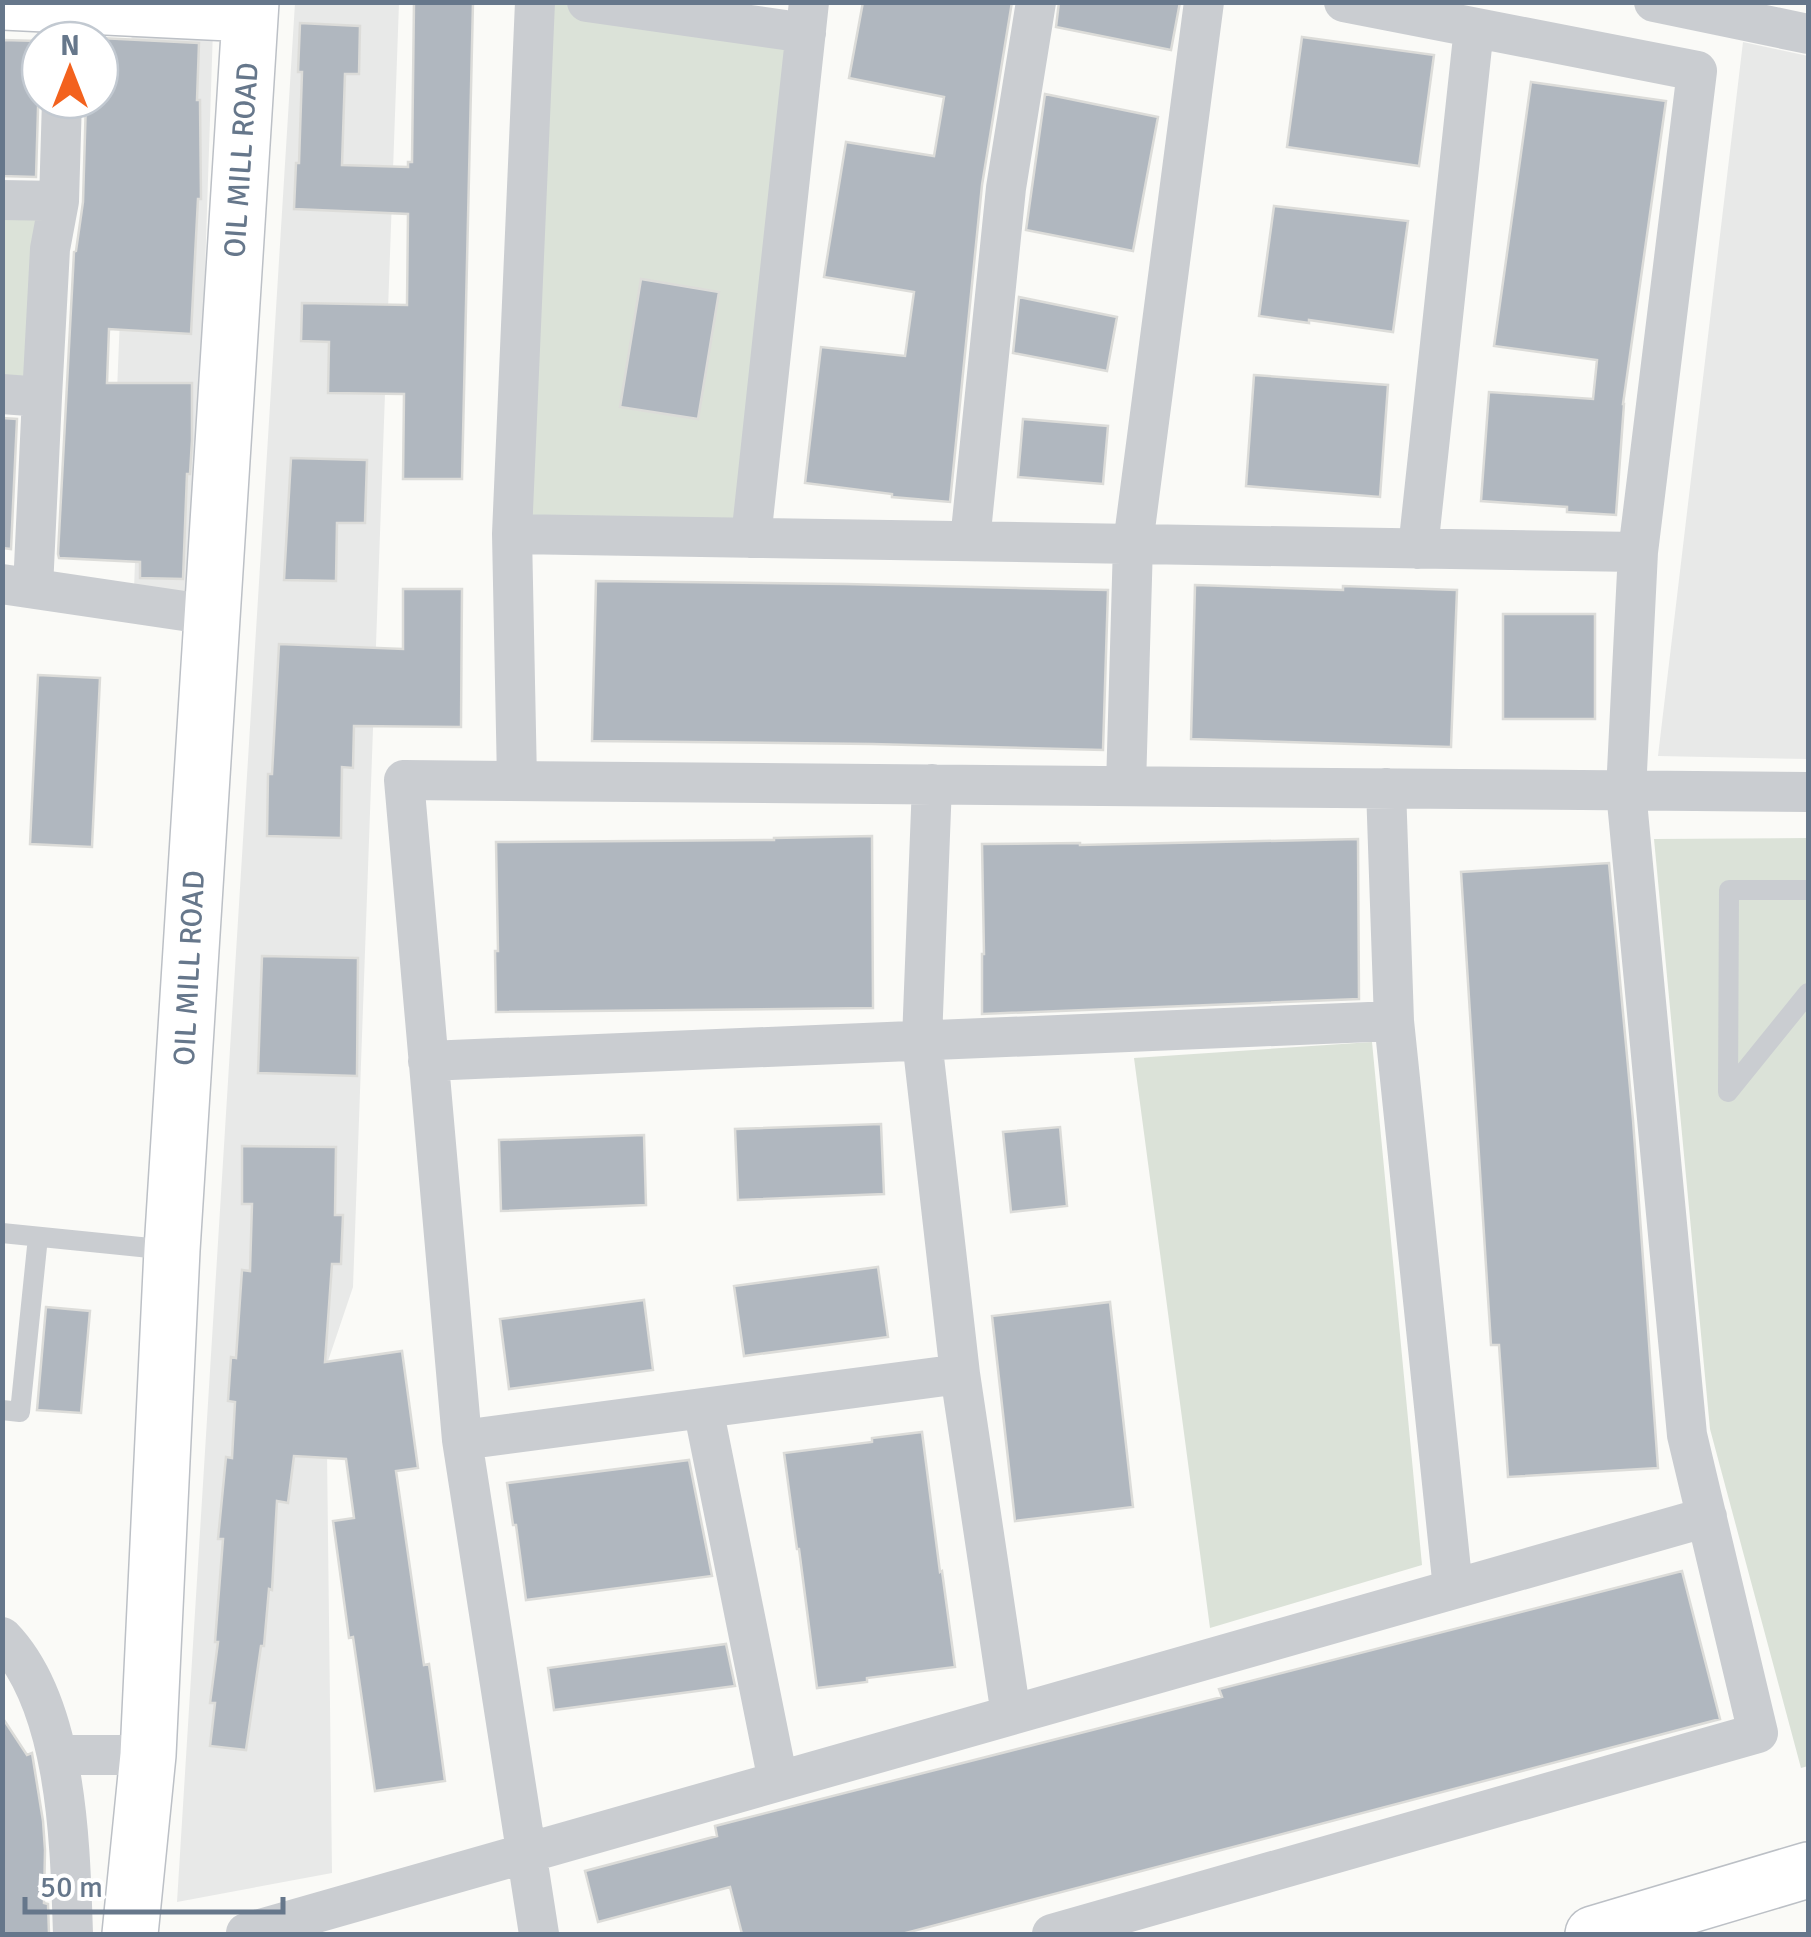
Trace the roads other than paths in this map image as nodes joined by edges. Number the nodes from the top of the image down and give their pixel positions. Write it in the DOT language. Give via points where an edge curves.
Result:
graph roads {
  1 [pos="535,2"];
  2 [pos="587,2"];
  3 [pos="1036,2"];
  4 [pos="1204,2"];
  5 [pos="1344,2"];
  6 [pos="1654,2"];
  7 [pos="251,8"];
  8 [pos="42,11"];
  9 [pos="807,18"];
  10 [pos="1474,28"];
  11 [pos="1808,34"];
  12 [pos="61,120"];
  13 [pos="2,200"];
  14 [pos="59,201"];
  15 [pos="2,394"];
  16 [pos="42,397"];
  17 [pos="512,534"];
  18 [pos="750,538"];
  19 [pos="970,541"];
  20 [pos="1132,544"];
  21 [pos="1418,549"];
  22 [pos="1638,552"];
  23 [pos="18,586"];
  24 [pos="211,615"];
  25 [pos="517,780"];
  26 [pos="932,784"];
  27 [pos="1126,786"];
  28 [pos="1386,788"];
  29 [pos="1626,791"];
  30 [pos="1808,792"];
  31 [pos="1808,890"];
  32 [pos="1808,993"];
  33 [pos="1394,1021"];
  34 [pos="922,1040"];
  35 [pos="428,1061"];
  36 [pos="2,1234"];
  37 [pos="38,1237"];
  38 [pos="172,1250"];
  39 [pos="960,1374"];
  40 [pos="704,1408"];
  41 [pos="2,1410"];
  42 [pos="462,1440"];
  43 [pos="1707,1518"];
  44 [pos="1453,1590"];
  45 [pos="2,1638"];
  46 [pos="1011,1715"];
  47 [pos="58,1756"];
  48 [pos="148,1756"];
  49 [pos="778,1781"];
  50 [pos="527,1853"];
  51 [pos="1808,1870"];
  52 [pos="1808,1905"];
  53 [pos="246,1933"];
  54 [pos="73,1934"];
  55 [pos="130,1934"];
  56 [pos="540,1934"];
  57 [pos="1052,1934"];
  58 [pos="1593,1934"];
  59 [pos="1717,1934"];
  1 -- 17 [label="street"];
  2 -- 9 [label="street"];
  3 -- 19 [label="street" via="1006,188"];
  4 -- 20 [label="street"];
  5 -- 10 [label="street"];
  6 -- 11 [label="street"];
  7 -- 8 [label="main road"];
  7 -- 24 [label="main road, OIL MILL ROAD"];
  9 -- 18 [label="street"];
  10 -- 21 [label="street"];
  10 -- 22 [label="street" via="1697,72"];
  12 -- 14 [label="street"];
  13 -- 14 [label="street"];
  14 -- 16 [label="street"];
  15 -- 16 [label="street"];
  16 -- 23 [label="street"];
  17 -- 18 [label="street"];
  17 -- 25 [label="street"];
  18 -- 19 [label="street"];
  19 -- 20 [label="street"];
  20 -- 21 [label="street"];
  20 -- 27 [label="street"];
  21 -- 22 [label="street"];
  22 -- 29 [label="street"];
  23 -- 24 [label="street"];
  24 -- 38 [label="main road, OIL MILL ROAD"];
  25 -- 26 [label="street"];
  25 -- 35 [label="street" via="404,780"];
  26 -- 27 [label="street"];
  26 -- 34 [label="street"];
  27 -- 28 [label="street"];
  28 -- 29 [label="street"];
  28 -- 33 [label="street"];
  29 -- 30 [label="street"];
  29 -- 43 [label="street" via="1687,1435"];
  31 -- 32 [label="lane" via="1729,890 1728,1092"];
  33 -- 34 [label="street"];
  33 -- 44 [label="street"];
  34 -- 35 [label="street"];
  34 -- 39 [label="street"];
  35 -- 42 [label="street"];
  36 -- 37 [label="lane"];
  37 -- 38 [label="lane"];
  37 -- 41 [label="lane" via="20,1412"];
  38 -- 48 [label="main road, OIL MILL ROAD"];
  39 -- 40 [label="street"];
  39 -- 46 [label="street"];
  40 -- 42 [label="street"];
  40 -- 49 [label="street"];
  42 -- 50 [label="street"];
  43 -- 44 [label="street"];
  43 -- 57 [label="street" via="1758,1732"];
  44 -- 46 [label="street"];
  45 -- 47 [label="street" via="17,1652 38,1696"];
  46 -- 49 [label="street"];
  47 -- 48 [label="street"];
  47 -- 54 [label="street"];
  48 -- 55 [label="main road, OIL MILL ROAD"];
  49 -- 50 [label="street"];
  50 -- 53 [label="street"];
  50 -- 56 [label="street"];
  51 -- 58 [label="main road"];
  52 -- 59 [label="main road"];
}
